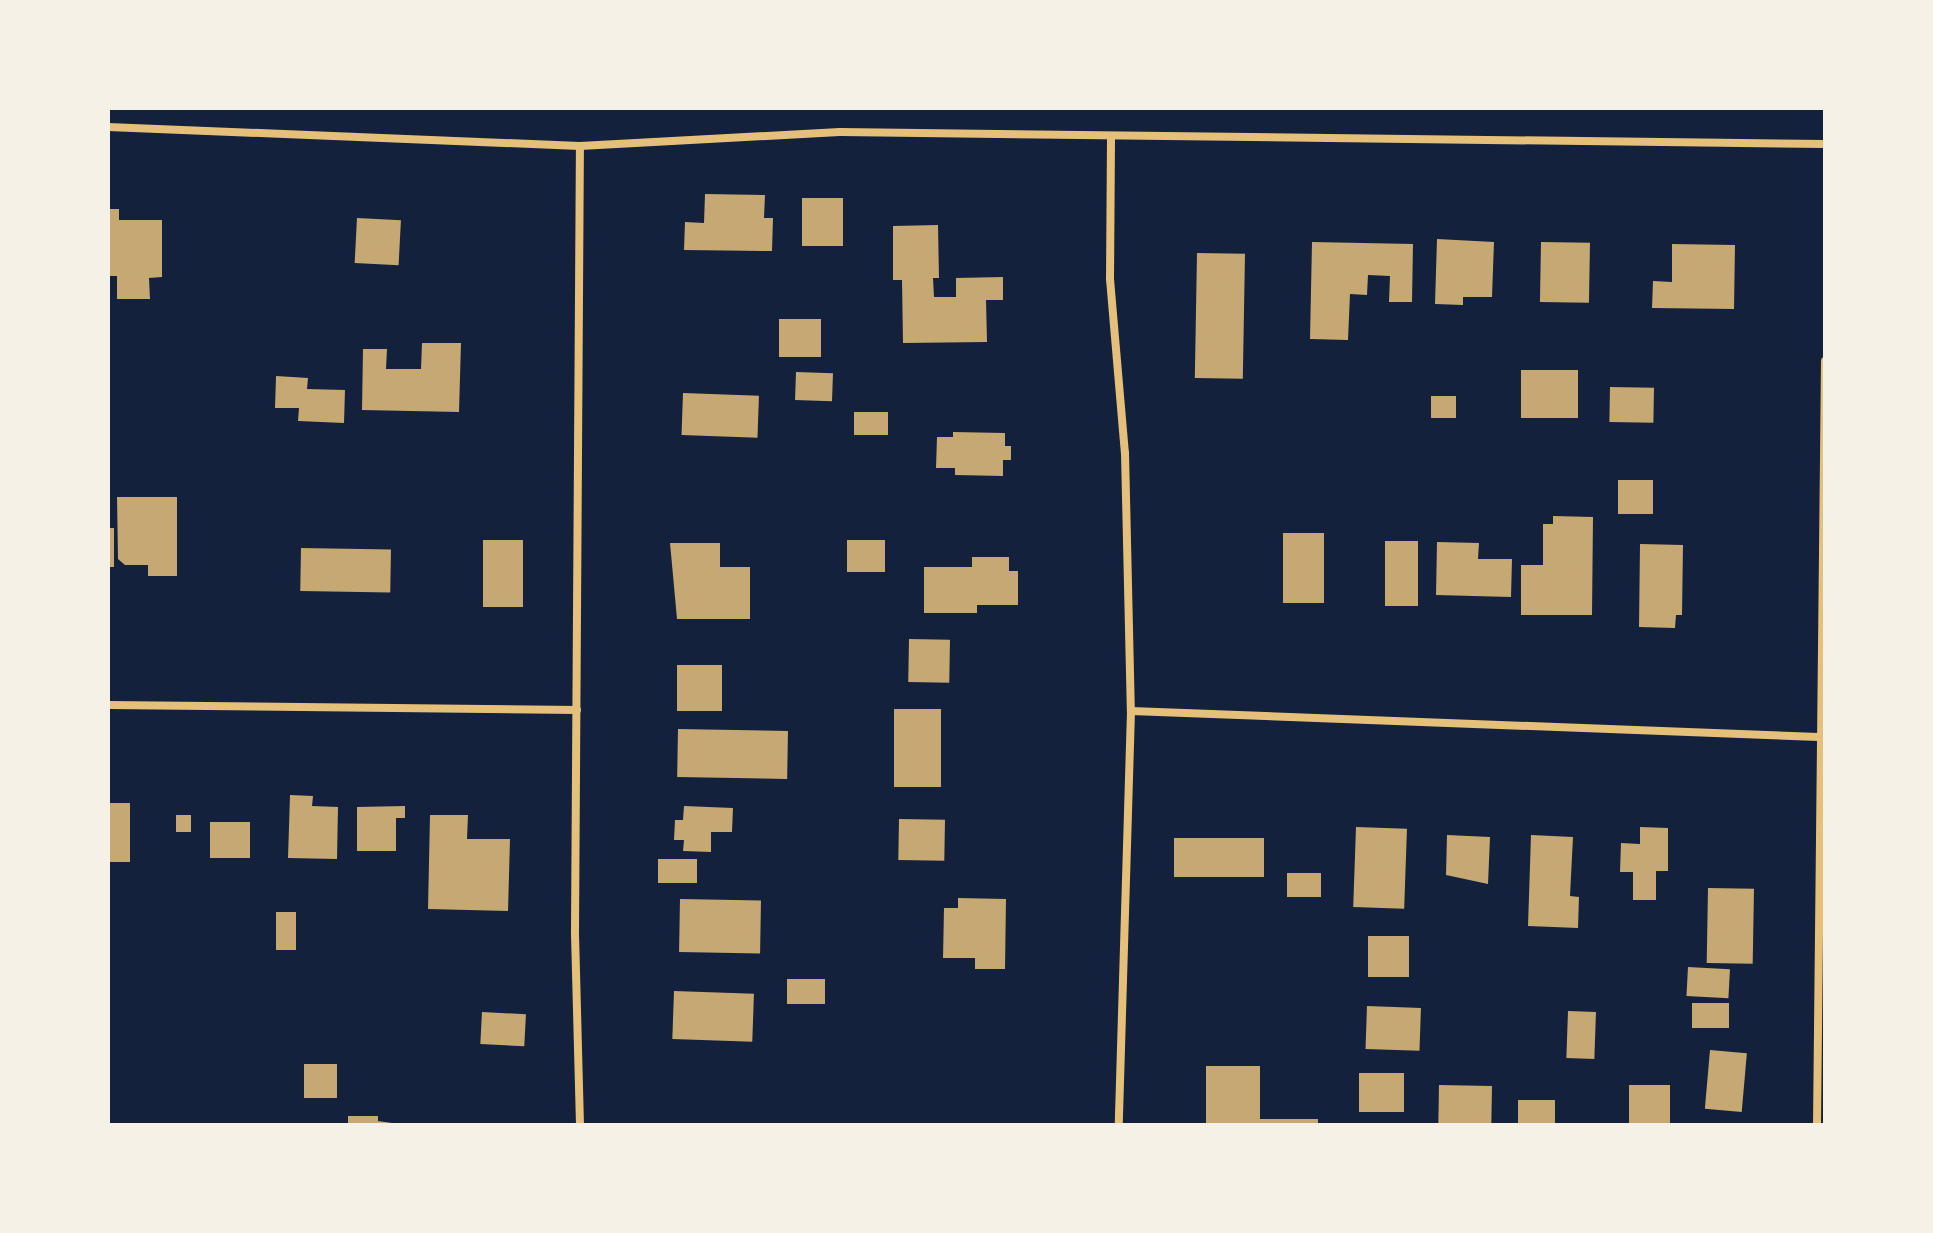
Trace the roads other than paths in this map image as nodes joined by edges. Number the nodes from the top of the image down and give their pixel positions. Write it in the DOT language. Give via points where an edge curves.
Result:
graph roads {
  1 [pos="108,127"];
  2 [pos="1111,138"];
  3 [pos="1825,144"];
  4 [pos="580,146"];
  5 [pos="1825,361"];
  6 [pos="108,705"];
  7 [pos="577,710"];
  8 [pos="1131,711"];
  9 [pos="1819,737"];
  10 [pos="580,1125"];
  11 [pos="1119,1125"];
  12 [pos="1817,1125"];
  1 -- 4 [label="street"];
  2 -- 3 [label="street"];
  2 -- 4 [label="street" via="840,132"];
  2 -- 8 [label="street" via="1110,279 1125,453"];
  4 -- 7 [label="street"];
  5 -- 9 [label="street"];
  6 -- 7 [label="street"];
  7 -- 10 [label="street"];
  8 -- 9 [label="street"];
  8 -- 11 [label="street"];
  9 -- 12 [label="street"];
}
